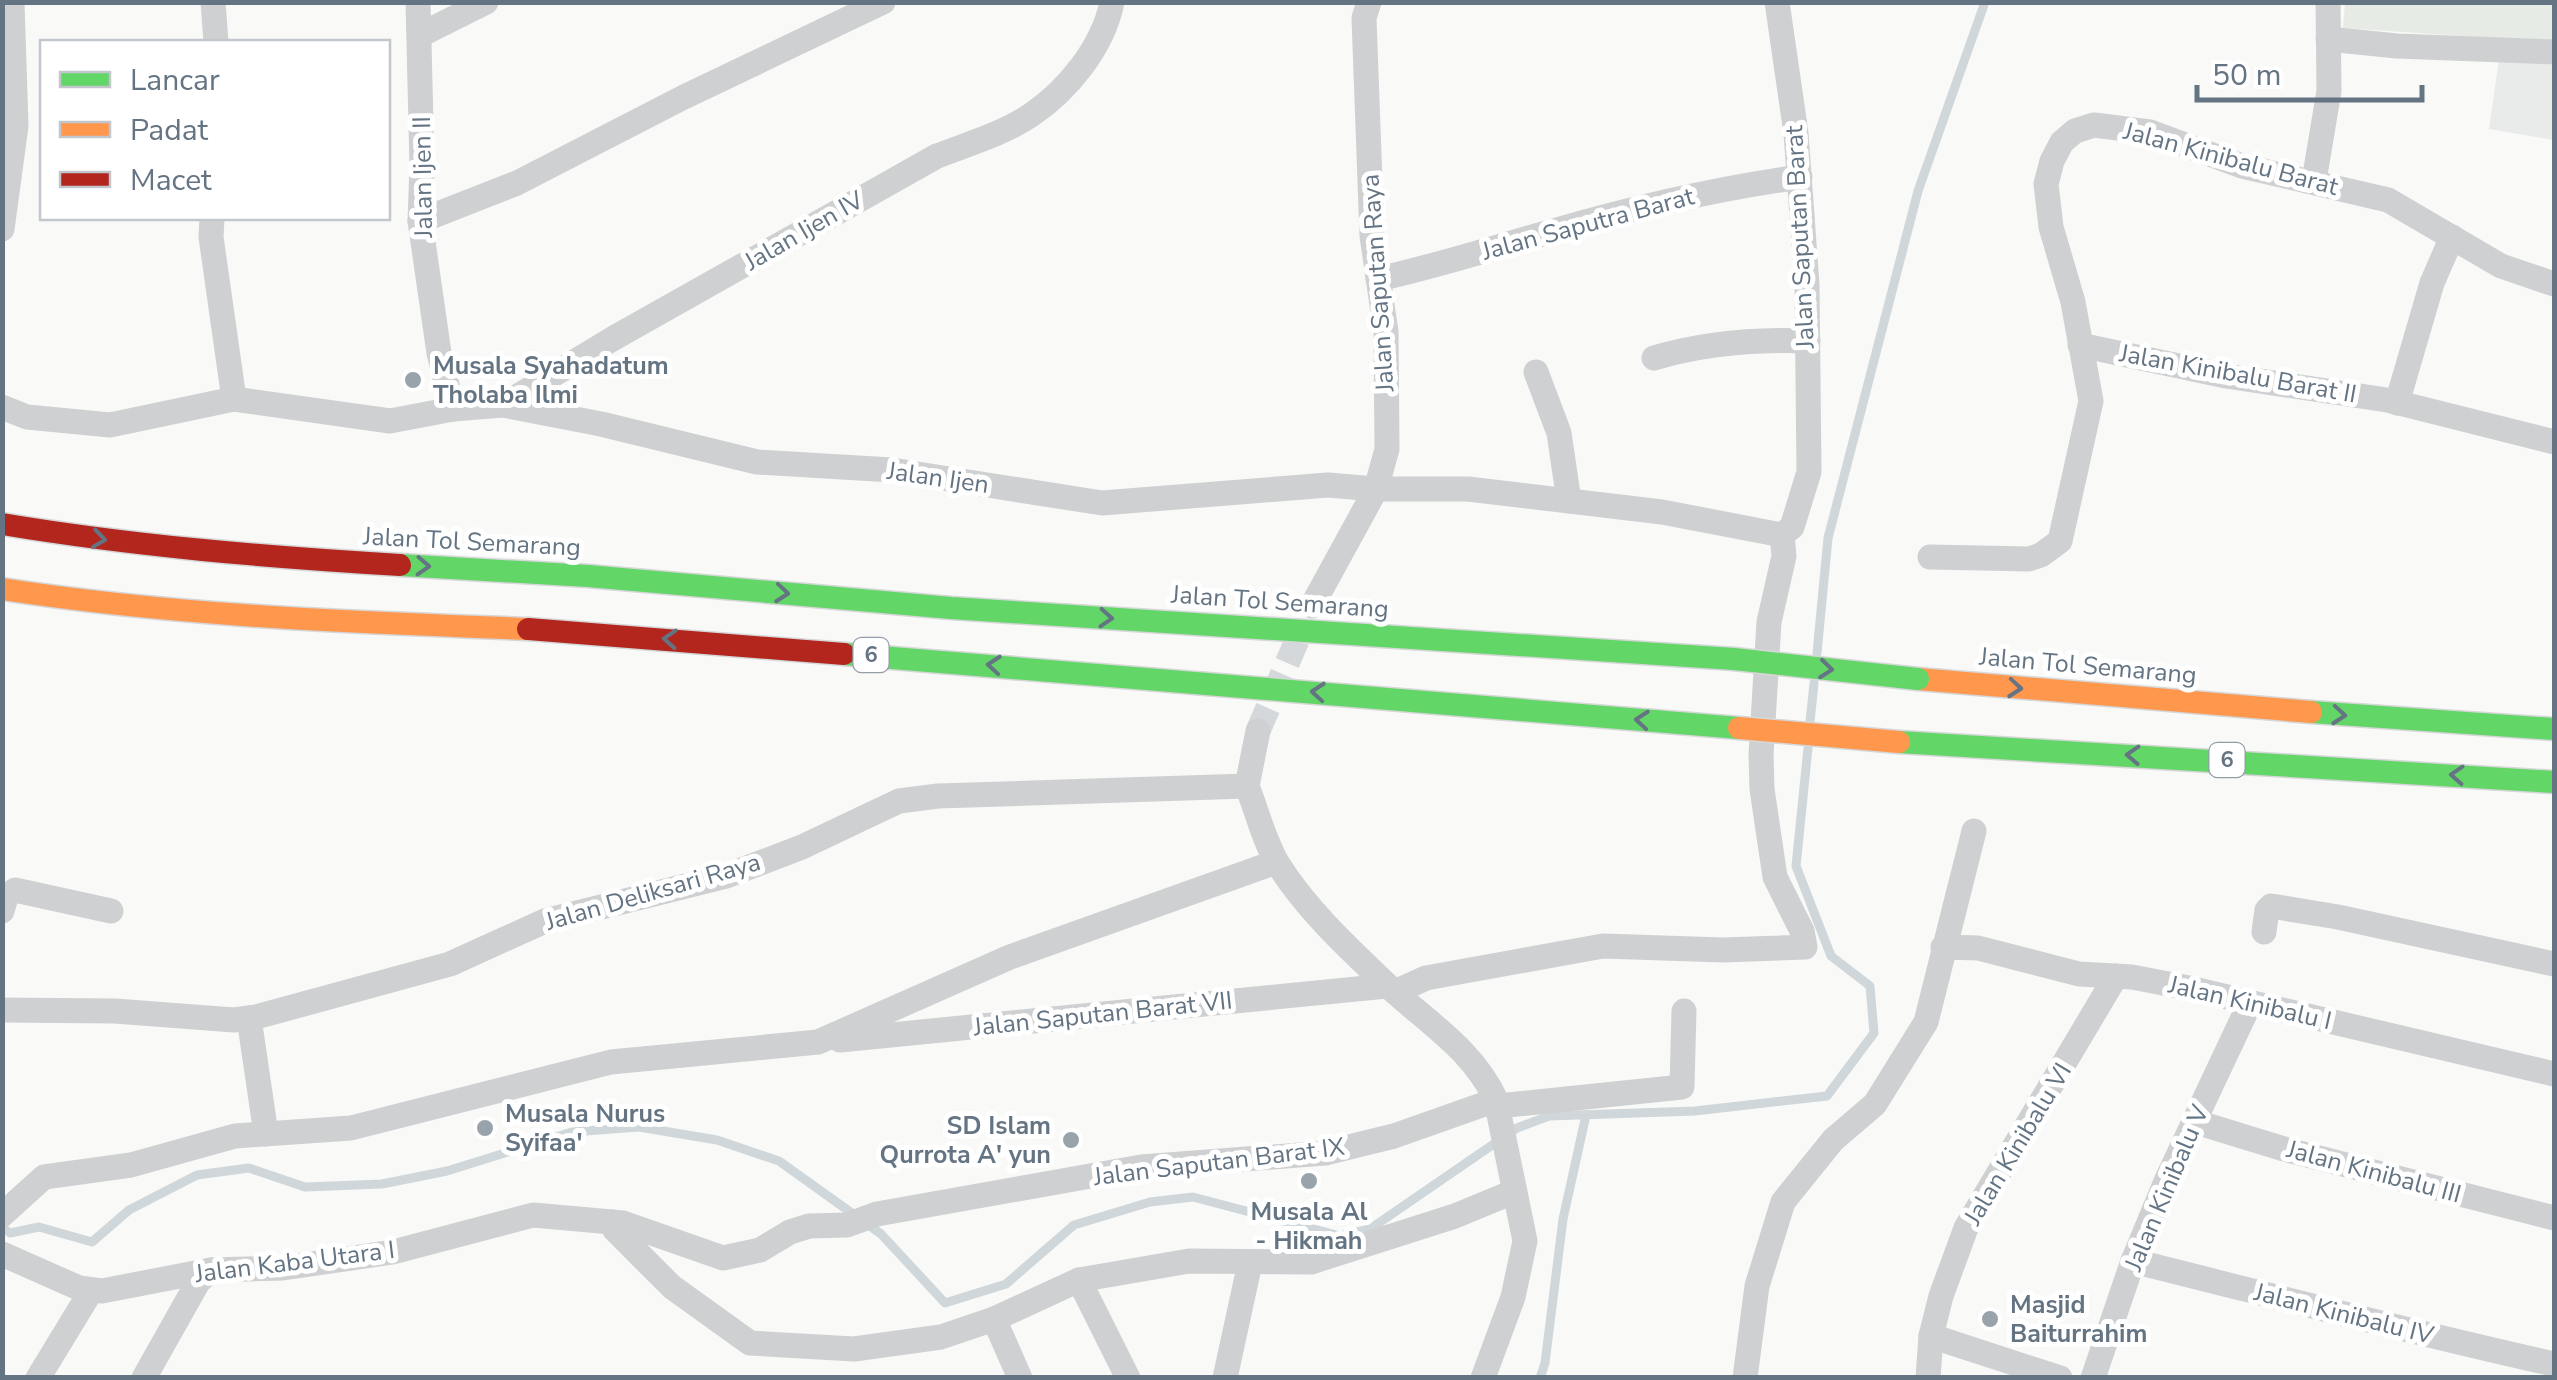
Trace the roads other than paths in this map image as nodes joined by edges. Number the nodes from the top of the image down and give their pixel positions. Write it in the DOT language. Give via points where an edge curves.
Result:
graph roads {
  1 [pos="12,2"];
  2 [pos="212,2"];
  3 [pos="418,2"];
  4 [pos="486,2"];
  5 [pos="884,2"];
  6 [pos="1112,2"];
  7 [pos="1369,2"];
  8 [pos="1777,2"];
  9 [pos="2328,2"];
  10 [pos="420,35"];
  11 [pos="2328,39"];
  12 [pos="216,40"];
  13 [pos="2554,52"];
  14 [pos="6,165"];
  15 [pos="1800,178"];
  16 [pos="2314,181"];
  17 [pos="212,220"];
  18 [pos="420,221"];
  19 [pos="2,229"];
  20 [pos="2452,237"];
  21 [pos="1378,278"];
  22 [pos="2554,284"];
  23 [pos="1808,341"];
  24 [pos="2080,346"];
  25 [pos="1654,358"];
  26 [pos="1536,372"];
  27 [pos="234,399"];
  28 [pos="2397,403"];
  29 [pos="503,405"];
  30 [pos="2,407"];
  31 [pos="453,409"];
  32 [pos="2554,442"];
  33 [pos="1376,490"];
  34 [pos="1570,501"];
  35 [pos="2,524"];
  36 [pos="1782,535"];
  37 [pos="1930,557"];
  38 [pos="2,589"];
  39 [pos="1312,606"];
  40 [pos="2554,729"];
  41 [pos="1258,731"];
  42 [pos="2554,782"];
  43 [pos="1247,786"];
  44 [pos="1974,832"];
  45 [pos="1276,862"];
  46 [pos="2,911"];
  47 [pos="111,911"];
  48 [pos="2264,932"];
  49 [pos="1943,947"];
  50 [pos="2554,964"];
  51 [pos="2116,976"];
  52 [pos="1391,989"];
  53 [pos="2250,1003"];
  54 [pos="2,1010"];
  55 [pos="1684,1011"];
  56 [pos="249,1018"];
  57 [pos="818,1042"];
  58 [pos="2554,1074"];
  59 [pos="1498,1107"];
  60 [pos="2196,1122"];
  61 [pos="266,1134"];
  62 [pos="1513,1192"];
  63 [pos="6,1212"];
  64 [pos="877,1214"];
  65 [pos="2554,1218"];
  66 [pos="612,1222"];
  67 [pos="2,1254"];
  68 [pos="2134,1261"];
  69 [pos="1250,1262"];
  70 [pos="211,1270"];
  71 [pos="1079,1280"];
  72 [pos="91,1291"];
  73 [pos="994,1319"];
  74 [pos="1931,1336"];
  75 [pos="2554,1364"];
  76 [pos="38,1378"];
  77 [pos="144,1378"];
  78 [pos="1020,1378"];
  79 [pos="1128,1378"];
  80 [pos="1225,1378"];
  81 [pos="1483,1378"];
  82 [pos="1745,1378"];
  83 [pos="1928,1378"];
  84 [pos="2060,1378"];
  85 [pos="2093,1378"];
  1 -- 14 [label="street" via="16,126"];
  2 -- 12 [label="street"];
  3 -- 10 [label="street, Jalan Ijen II"];
  4 -- 10 [label="street"];
  5 -- 18 [label="street" via="517,183"];
  6 -- 29 [label="street, Jalan Ijen IV" via="1091,53 1030,116 921,164"];
  7 -- 21 [label="street, Jalan Saputan Raya" via="1364,18"];
  8 -- 15 [label="street, Jalan Saputan Barat"];
  9 -- 11 [label="street"];
  10 -- 18 [label="street, Jalan Ijen II"];
  11 -- 13 [label="street"];
  11 -- 16 [label="street" via="2329,91"];
  14 -- 19 [label="street"];
  15 -- 21 [label="street, Jalan Saputra Barat" via="1718,189"];
  15 -- 23 [label="street, Jalan Saputan Barat"];
  16 -- 20 [label="street, Jalan Kinibalu Barat" via="2388,200"];
  16 -- 24 [label="street, Jalan Kinibalu Barat" via="2242,166 2150,132 2094,125 2075,130 2062,142 2046,184"];
  17 -- 27 [label="street"];
  18 -- 31 [label="street, Jalan Ijen II"];
  20 -- 22 [label="street, Jalan Kinibalu Barat" via="2501,266"];
  20 -- 28 [label="street"];
  21 -- 33 [label="street, Jalan Saputan Raya" via="1386,332 1387,449"];
  23 -- 25 [label="street" via="1709,345"];
  23 -- 36 [label="street, Jalan Saputan Barat" via="1809,472 1792,528"];
  24 -- 28 [label="street, Jalan Kinibalu Barat II"];
  24 -- 37 [label="street, Jalan Kinibalu Barat" via="2091,401 2060,540 2029,559"];
  26 -- 34 [label="street" via="1559,434"];
  27 -- 30 [label="street" via="110,425 27,417"];
  27 -- 31 [label="street" via="390,421"];
  28 -- 32 [label="street, Jalan Kinibalu Barat II"];
  29 -- 31 [label="street, Jalan Ijen IV"];
  29 -- 33 [label="street, Jalan Ijen" via="757,462 892,470 1102,503 1328,485"];
  33 -- 34 [label="street, Jalan Ijen" via="1468,489"];
  33 -- 39 [label="street, Jalan Saputan Raya"];
  34 -- 36 [label="street, Jalan Ijen"];
  35 -- 40 [label="highway, Jalan Tol Semarang / 6, one-way, bridge" via="252,556 1734,659 1918,680"];
  36 -- 52 [label="street, Jalan Saputan Barat VII" via="1784,556 1769,622 1762,790 1775,877 1805,947 1603,946"];
  42 -- 38 [label="highway, 6, one-way, bridge" via="1899,742 568,632 226,616"];
  41 -- 43 [label="street"];
  43 -- 45 [label="street"];
  43 -- 56 [label="street, Jalan Deliksari Raya" via="900,802 726,876 545,921 450,964"];
  44 -- 49 [label="street"];
  45 -- 52 [label="street" via="1306,903"];
  45 -- 57 [label="street, Jalan Saputan Barat VII" via="1010,958"];
  46 -- 47 [label="street" via="15,890"];
  48 -- 50 [label="street" via="2271,906"];
  49 -- 51 [label="street, Jalan Kinibalu I"];
  49 -- 82 [label="street" via="1926,1022 1875,1104 1833,1140 1783,1202 1756,1286"];
  51 -- 53 [label="street, Jalan Kinibalu I"];
  51 -- 74 [label="street, Jalan Kinibalu VI" via="1966,1228"];
  52 -- 57 [label="street, Jalan Saputan Barat VII"];
  52 -- 59 [label="street" via="1459,1044"];
  53 -- 58 [label="street, Jalan Kinibalu I"];
  53 -- 60 [label="street, Jalan Kinibalu V"];
  54 -- 56 [label="street, Jalan Deliksari Raya"];
  55 -- 59 [label="street, Jalan Saputan Barat IX" via="1682,1087"];
  56 -- 61 [label="street"];
  57 -- 61 [label="street, Jalan Saputan Barat VII" via="610,1062 351,1128"];
  59 -- 62 [label="street"];
  59 -- 64 [label="street, Jalan Saputan Barat IX" via="1325,1153 1141,1167"];
  60 -- 65 [label="street, Jalan Kinibalu III"];
  60 -- 68 [label="street, Jalan Kinibalu V"];
  61 -- 63 [label="street, Jalan Saputan Barat VII" via="44,1178"];
  62 -- 69 [label="street" via="1311,1262"];
  62 -- 81 [label="street" via="1524,1241 1513,1297"];
  64 -- 66 [label="street, Jalan Kaba Utara I" via="846,1225 809,1226 760,1250 723,1258"];
  66 -- 70 [label="street, Jalan Kaba Utara I" via="533,1214 393,1252 283,1268"];
  66 -- 73 [label="street" via="672,1287 750,1343 854,1349 941,1337"];
  67 -- 72 [label="street"];
  68 -- 75 [label="street, Jalan Kinibalu IV"];
  68 -- 85 [label="street, Jalan Kinibalu V"];
  69 -- 71 [label="street" via="1189,1261"];
  69 -- 80 [label="street"];
  70 -- 72 [label="street, Jalan Kaba Utara I"];
  70 -- 77 [label="street"];
  71 -- 73 [label="street"];
  71 -- 79 [label="street"];
  72 -- 76 [label="street"];
  73 -- 78 [label="street"];
  74 -- 83 [label="street, Jalan Kinibalu VI"];
  74 -- 84 [label="street"];
}
